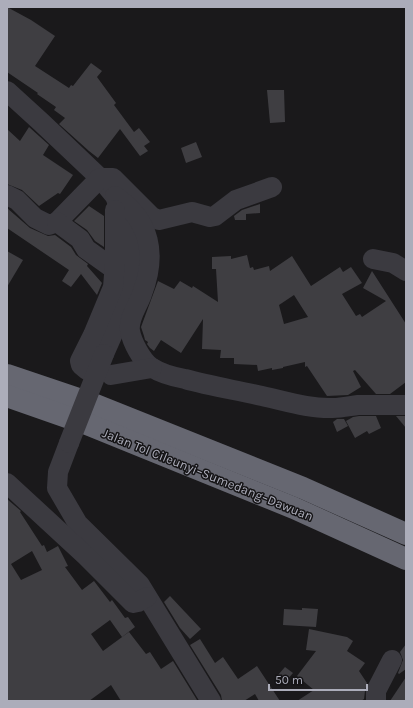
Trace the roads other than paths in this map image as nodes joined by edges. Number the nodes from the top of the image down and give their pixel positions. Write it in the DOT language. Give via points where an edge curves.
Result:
graph roads {
  1 [pos="7,91"];
  2 [pos="100,178"];
  3 [pos="272,188"];
  4 [pos="7,196"];
  5 [pos="115,196"];
  6 [pos="57,222"];
  7 [pos="373,260"];
  8 [pos="114,269"];
  9 [pos="406,271"];
  10 [pos="152,368"];
  11 [pos="87,370"];
  12 [pos="7,375"];
  13 [pos="111,375"];
  14 [pos="7,396"];
  15 [pos="406,404"];
  16 [pos="7,483"];
  17 [pos="406,534"];
  18 [pos="92,550"];
  19 [pos="406,558"];
  20 [pos="392,660"];
  21 [pos="211,701"];
  22 [pos="376,701"];
  1 -- 2 [label="street"];
  2 -- 3 [label="street" via="113,178 152,217 159,220 192,212 215,216 236,200"];
  2 -- 5 [label="street"];
  2 -- 6 [label="street"];
  4 -- 6 [label="street" via="17,200 35,218 49,225"];
  5 -- 8 [label="street"];
  5 -- 10 [label="street" via="137,215 149,246 150,259 146,284 131,318 130,331 144,362"];
  5 -- 18 [label="street, bridge" via="131,241 127,302 58,472 57,488"];
  6 -- 8 [label="street" via="80,238 89,252"];
  7 -- 9 [label="street" via="393,262"];
  8 -- 11 [label="street" via="113,287 80,361"];
  10 -- 13 [label="street"];
  10 -- 15 [label="street" via="174,377 308,406 333,408"];
  12 -- 17 [label="highway, Jalan Tol Cileunyi–Sumedang–Dawuan" via="93,404 303,488"];
  14 -- 19 [label="highway, Jalan Tol Cileunyi–Sumedang–Dawuan" via="87,424 294,508"];
  16 -- 18 [label="street"];
  18 -- 21 [label="street" via="140,585"];
  20 -- 22 [label="street" via="376,691"];
}
